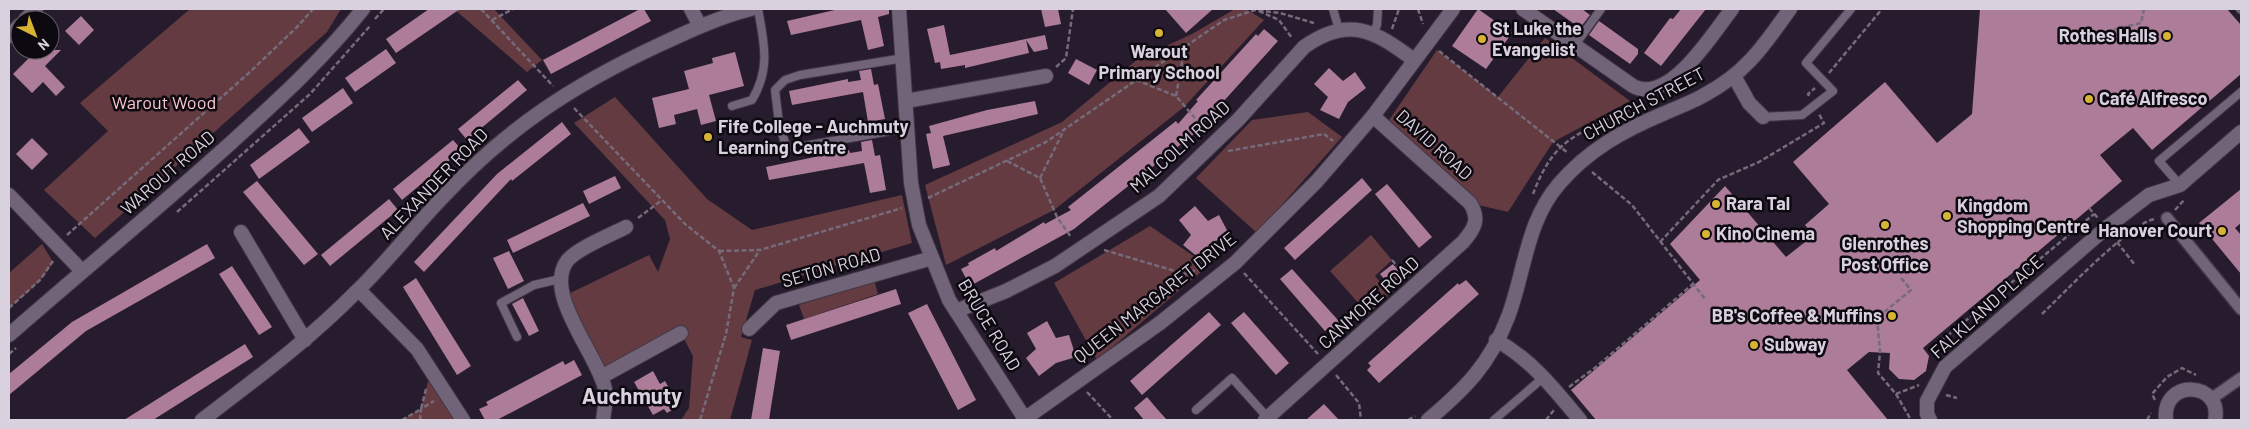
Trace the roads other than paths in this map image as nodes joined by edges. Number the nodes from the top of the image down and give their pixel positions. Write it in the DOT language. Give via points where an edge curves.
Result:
graph roads {
  1 [pos="363,9"];
  2 [pos="691,9"];
  3 [pos="751,9"];
  4 [pos="758,9"];
  5 [pos="899,9"];
  6 [pos="1333,9"];
  7 [pos="1378,9"];
  8 [pos="1453,9"];
  9 [pos="1523,9"];
  10 [pos="1600,9"];
  11 [pos="1732,9"];
  12 [pos="1790,9"];
  13 [pos="1851,9"];
  14 [pos="700,26"];
  15 [pos="1334,31"];
  16 [pos="1373,32"];
  17 [pos="1574,45"];
  18 [pos="904,58"];
  19 [pos="1414,60"];
  20 [pos="1046,76"];
  21 [pos="1734,76"];
  22 [pos="2241,92"];
  23 [pos="906,101"];
  24 [pos="732,106"];
  25 [pos="1373,116"];
  26 [pos="1763,117"];
  27 [pos="908,128"];
  28 [pos="2241,132"];
  29 [pos="2180,185"];
  30 [pos="9,196"];
  31 [pos="1470,203"];
  32 [pos="2167,218"];
  33 [pos="626,226"];
  34 [pos="241,232"];
  35 [pos="932,258"];
  36 [pos="82,271"];
  37 [pos="560,279"];
  38 [pos="359,290"];
  39 [pos="2241,309"];
  40 [pos="956,311"];
  41 [pos="749,329"];
  42 [pos="681,333"];
  43 [pos="9,335"];
  44 [pos="516,337"];
  45 [pos="306,340"];
  46 [pos="1496,340"];
  47 [pos="600,377"];
  48 [pos="1544,377"];
  49 [pos="2241,378"];
  50 [pos="2212,399"];
  51 [pos="1196,410"];
  52 [pos="1424,416"];
  53 [pos="1024,419"];
  54 [pos="1267,419"];
  55 [pos="202,420"];
  56 [pos="464,420"];
  57 [pos="603,420"];
  58 [pos="1494,420"];
  59 [pos="1580,420"];
  60 [pos="1930,420"];
  61 [pos="2165,420"];
  62 [pos="2216,420"];
  1 -- 36 [label="street, WAROUT ROAD" via="321,59 282,97"];
  2 -- 14 [label="street"];
  3 -- 14 [label="street, ALEXANDER ROAD"];
  4 -- 24 [label="lane" via="766,57 764,72 752,100"];
  5 -- 18 [label="street, BRUCE ROAD"];
  6 -- 15 [label="lane"];
  7 -- 16 [label="lane"];
  8 -- 19 [label="street, QUEEN MARGARET DRIVE"];
  9 -- 17 [label="street"];
  10 -- 17 [label="lane"];
  11 -- 17 [label="street" via="1676,78 1644,91"];
  12 -- 21 [label="street, CHURCH STREET" via="1755,58"];
  13 -- 26 [label="lane" via="1806,63 1832,91 1802,115"];
  14 -- 38 [label="street, ALEXANDER ROAD" via="616,65 562,95 528,119 442,197"];
  15 -- 16 [label="street"];
  15 -- 40 [label="street, MALCOLM ROAD" via="1316,38 1300,52 1238,120 1159,196 1047,270"];
  16 -- 19 [label="street"];
  18 -- 23 [label="street, BRUCE ROAD"];
  18 -- 27 [label="lane" via="800,75 785,80 775,90 782,138 786,146 792,148"];
  19 -- 25 [label="street, QUEEN MARGARET DRIVE"];
  20 -- 23 [label="street"];
  21 -- 26 [label="street" via="1749,103"];
  21 -- 46 [label="street, CHURCH STREET" via="1706,95 1609,140 1558,184 1538,216 1508,317"];
  22 -- 29 [label="lane" via="2159,161"];
  23 -- 27 [label="street, BRUCE ROAD"];
  25 -- 31 [label="street, DAVID ROAD"];
  25 -- 53 [label="street, QUEEN MARGARET DRIVE" via="1317,181 1235,263 1078,383"];
  27 -- 35 [label="street, BRUCE ROAD" via="914,204"];
  28 -- 29 [label="street, FALKLAND PLACE"];
  29 -- 60 [label="street, FALKLAND PLACE" via="2149,195 2106,228 1945,367 1927,401"];
  30 -- 36 [label="street"];
  31 -- 54 [label="street, CANMORE ROAD" via="1476,213 1476,224 1471,233"];
  32 -- 39 [label="street"];
  33 -- 37 [label="street" via="575,254 567,261"];
  34 -- 45 [label="street"];
  35 -- 40 [label="street, BRUCE ROAD"];
  35 -- 41 [label="street, SETON ROAD" via="776,304"];
  36 -- 43 [label="street, WAROUT ROAD"];
  37 -- 44 [label="lane" via="534,284 501,303"];
  37 -- 47 [label="street" via="562,297"];
  38 -- 45 [label="street, ALEXANDER ROAD"];
  38 -- 56 [label="street" via="417,349"];
  40 -- 53 [label="street, BRUCE ROAD"];
  42 -- 47 [label="street"];
  45 -- 55 [label="street, ALEXANDER ROAD"];
  46 -- 48 [label="street" via="1524,358"];
  46 -- 52 [label="street, CHURCH STREET" via="1469,385"];
  47 -- 57 [label="street" via="605,390"];
  48 -- 58 [label="lane"];
  48 -- 59 [label="street"];
  49 -- 50 [label="street"];
  50 -- 61 [label="street" via="2198,390 2181,391 2168,402"];
  50 -- 62 [label="street"];
  51 -- 54 [label="lane" via="1232,378"];
}
